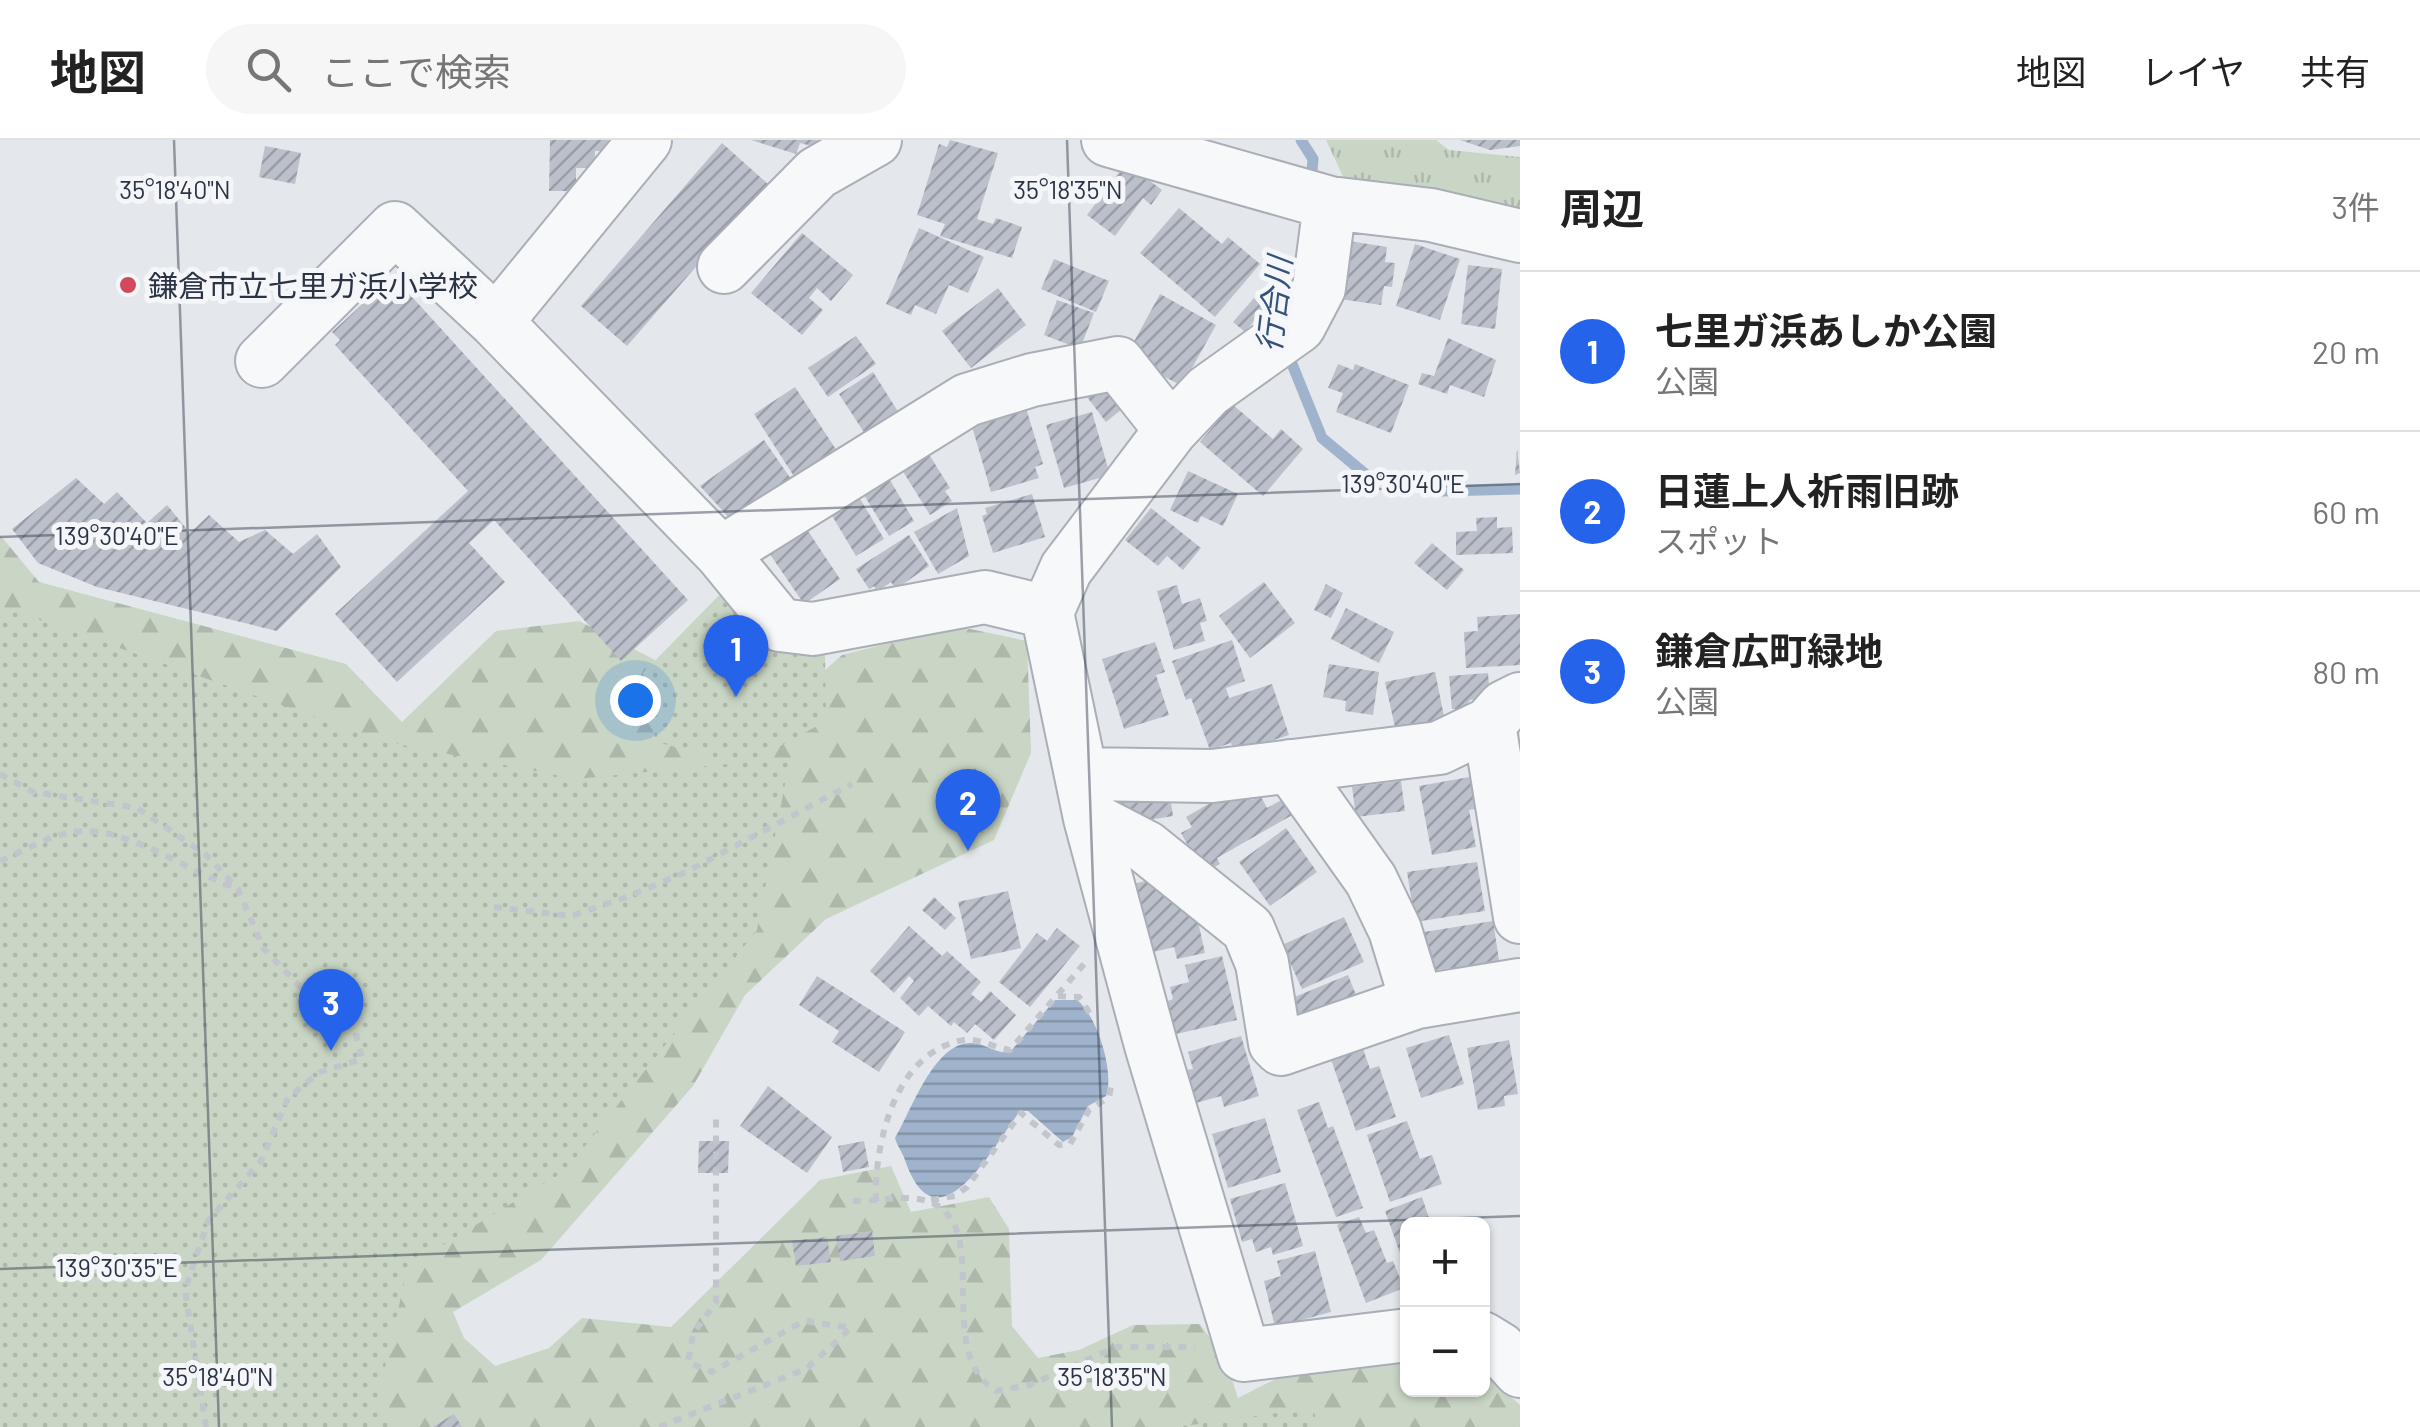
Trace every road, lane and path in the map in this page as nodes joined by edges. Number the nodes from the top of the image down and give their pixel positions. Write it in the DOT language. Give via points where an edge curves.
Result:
graph roads {
  1 [pos="645,140"];
  2 [pos="875,140"];
  3 [pos="1108,140"];
  4 [pos="1330,203"];
  5 [pos="1520,236"];
  6 [pos="724,267"];
  7 [pos="496,322"];
  8 [pos="262,361"];
  9 [pos="1171,430"];
  10 [pos="721,553"];
  11 [pos="1047,612"];
  12 [pos="1505,711"];
  13 [pos="1290,766"];
  14 [pos="0,774"];
  15 [pos="852,784"];
  16 [pos="1085,796"];
  17 [pos="0,861"];
  18 [pos="238,889"];
  19 [pos="494,907"];
  20 [pos="1520,917"];
  21 [pos="1119,925"];
  22 [pos="1520,985"];
  23 [pos="1056,996"];
  24 [pos="1417,1002"];
  25 [pos="1100,1033"];
  26 [pos="1110,1067"];
  27 [pos="716,1112"];
  28 [pos="852,1201"];
  29 [pos="876,1201"];
  30 [pos="927,1201"];
  31 [pos="1400,1336"];
  32 [pos="1490,1343"];
  33 [pos="1241,1347"];
  34 [pos="1520,1371"];
  35 [pos="206,1427"];
  36 [pos="658,1427"];
  1 -- 7 [label="street"];
  2 -- 6 [label="street" via="817,173"];
  3 -- 4 [label="street"];
  4 -- 5 [label="street" via="1431,215"];
  4 -- 9 [label="street" via="1319,288 1299,326 1208,391"];
  7 -- 8 [label="street" via="396,228"];
  7 -- 10 [label="street"];
  9 -- 10 [label="street" via="1118,363 1032,380 944,412"];
  9 -- 11 [label="street" via="1066,569"];
  10 -- 11 [label="street" via="780,626 813,628 984,597"];
  11 -- 16 [label="street"];
  12 -- 13 [label="street" via="1439,748"];
  12 -- 20 [label="street"];
  13 -- 16 [label="street"];
  13 -- 24 [label="street" via="1371,880"];
  14 -- 18 [label="path" via="33,792 136,808 205,854"];
  15 -- 19 [label="path" via="624,898 570,916"];
  16 -- 21 [label="street"];
  16 -- 24 [label="street" via="1248,928 1281,1049"];
  17 -- 18 [label="path" via="52,837 88,830 128,838"];
  18 -- 35 [label="path" via="263,948 355,1030 362,1058 320,1072 288,1098 261,1161 208,1221 185,1290"];
  21 -- 23 [label="path"];
  21 -- 33 [label="street"];
  22 -- 24 [label="street"];
  23 -- 25 [label="path" via="1079,997"];
  23 -- 29 [label="path" via="1010,1050 964,1040 936,1051 916,1069 880,1137"];
  26 -- 30 [label="path" via="1109,1098 1089,1110 1070,1144 1059,1145 1021,1112 967,1187"];
  27 -- 36 [label="path" via="716,1302 692,1334 688,1362 712,1372 804,1321 850,1328 806,1370"];
  28 -- 29 [label="path"];
  29 -- 30 [label="path"];
  30 -- 33 [label="path" via="950,1218 962,1251 962,1321 970,1358 996,1391 1030,1385 1116,1347"];
  31 -- 33 [label="street" via="1244,1355"];
  32 -- 34 [label="street"];
}
